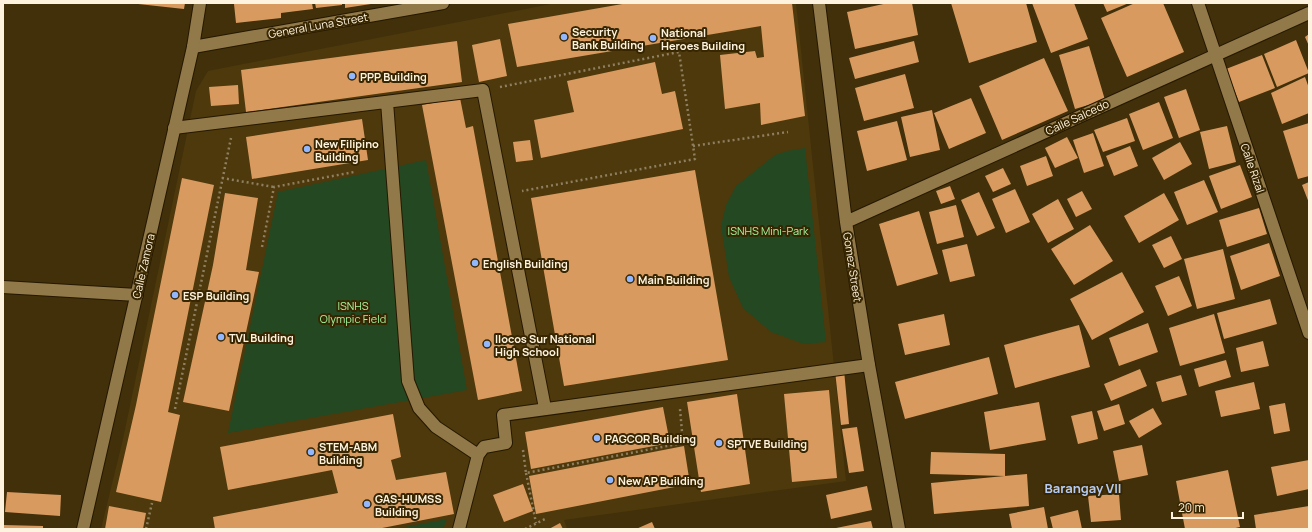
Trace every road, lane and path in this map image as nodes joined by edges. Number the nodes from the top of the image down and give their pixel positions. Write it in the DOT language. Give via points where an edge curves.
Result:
graph roads {
  1 [pos="200,3"];
  2 [pos="443,3"];
  3 [pos="819,3"];
  4 [pos="1198,3"];
  5 [pos="1309,13"];
  6 [pos="193,47"];
  7 [pos="1214,54"];
  8 [pos="483,90"];
  9 [pos="387,102"];
  10 [pos="236,120"];
  11 [pos="174,128"];
  12 [pos="788,132"];
  13 [pos="693,146"];
  14 [pos="354,172"];
  15 [pos="222,178"];
  16 [pos="274,188"];
  17 [pos="504,194"];
  18 [pos="846,222"];
  19 [pos="262,247"];
  20 [pos="3,287"];
  21 [pos="137,294"];
  22 [pos="1309,332"];
  23 [pos="869,365"];
  24 [pos="678,390"];
  25 [pos="545,408"];
  26 [pos="175,409"];
  27 [pos="522,442"];
  28 [pos="478,455"];
  29 [pos="526,473"];
  30 [pos="152,503"];
  31 [pos="547,518"];
  32 [pos="536,523"];
  33 [pos="83,529"];
  34 [pos="146,529"];
  35 [pos="459,529"];
  36 [pos="525,529"];
  37 [pos="899,529"];
  1 -- 6 [label="street, Calle Zamora"];
  2 -- 6 [label="street, General Luna Street"];
  3 -- 18 [label="street, Gomez Street"];
  4 -- 7 [label="street, Calle Rizal"];
  5 -- 7 [label="street, Calle Salcedo"];
  6 -- 11 [label="street, Calle Zamora"];
  7 -- 18 [label="street, Calle Salcedo"];
  7 -- 22 [label="street, Calle Rizal"];
  8 -- 9 [label="street"];
  8 -- 13 [label="path" via="679,52"];
  8 -- 17 [label="street"];
  9 -- 10 [label="street"];
  9 -- 28 [label="street" via="408,381 419,408 436,427"];
  10 -- 11 [label="street"];
  10 -- 15 [label="path"];
  11 -- 21 [label="street, Calle Zamora"];
  12 -- 13 [label="path"];
  13 -- 17 [label="path" via="695,159"];
  14 -- 16 [label="path"];
  15 -- 16 [label="path"];
  15 -- 26 [label="path"];
  16 -- 19 [label="path"];
  17 -- 25 [label="street"];
  18 -- 23 [label="street, Gomez Street"];
  20 -- 21 [label="street"];
  21 -- 33 [label="street, Calle Zamora"];
  23 -- 24 [label="street"];
  23 -- 37 [label="street, Gomez Street"];
  24 -- 25 [label="street"];
  24 -- 29 [label="path" via="683,443"];
  25 -- 28 [label="street" via="503,415 506,443 484,447"];
  27 -- 29 [label="path"];
  28 -- 35 [label="street"];
  29 -- 32 [label="path"];
  30 -- 34 [label="path"];
  31 -- 32 [label="path"];
  32 -- 36 [label="path"];
}
